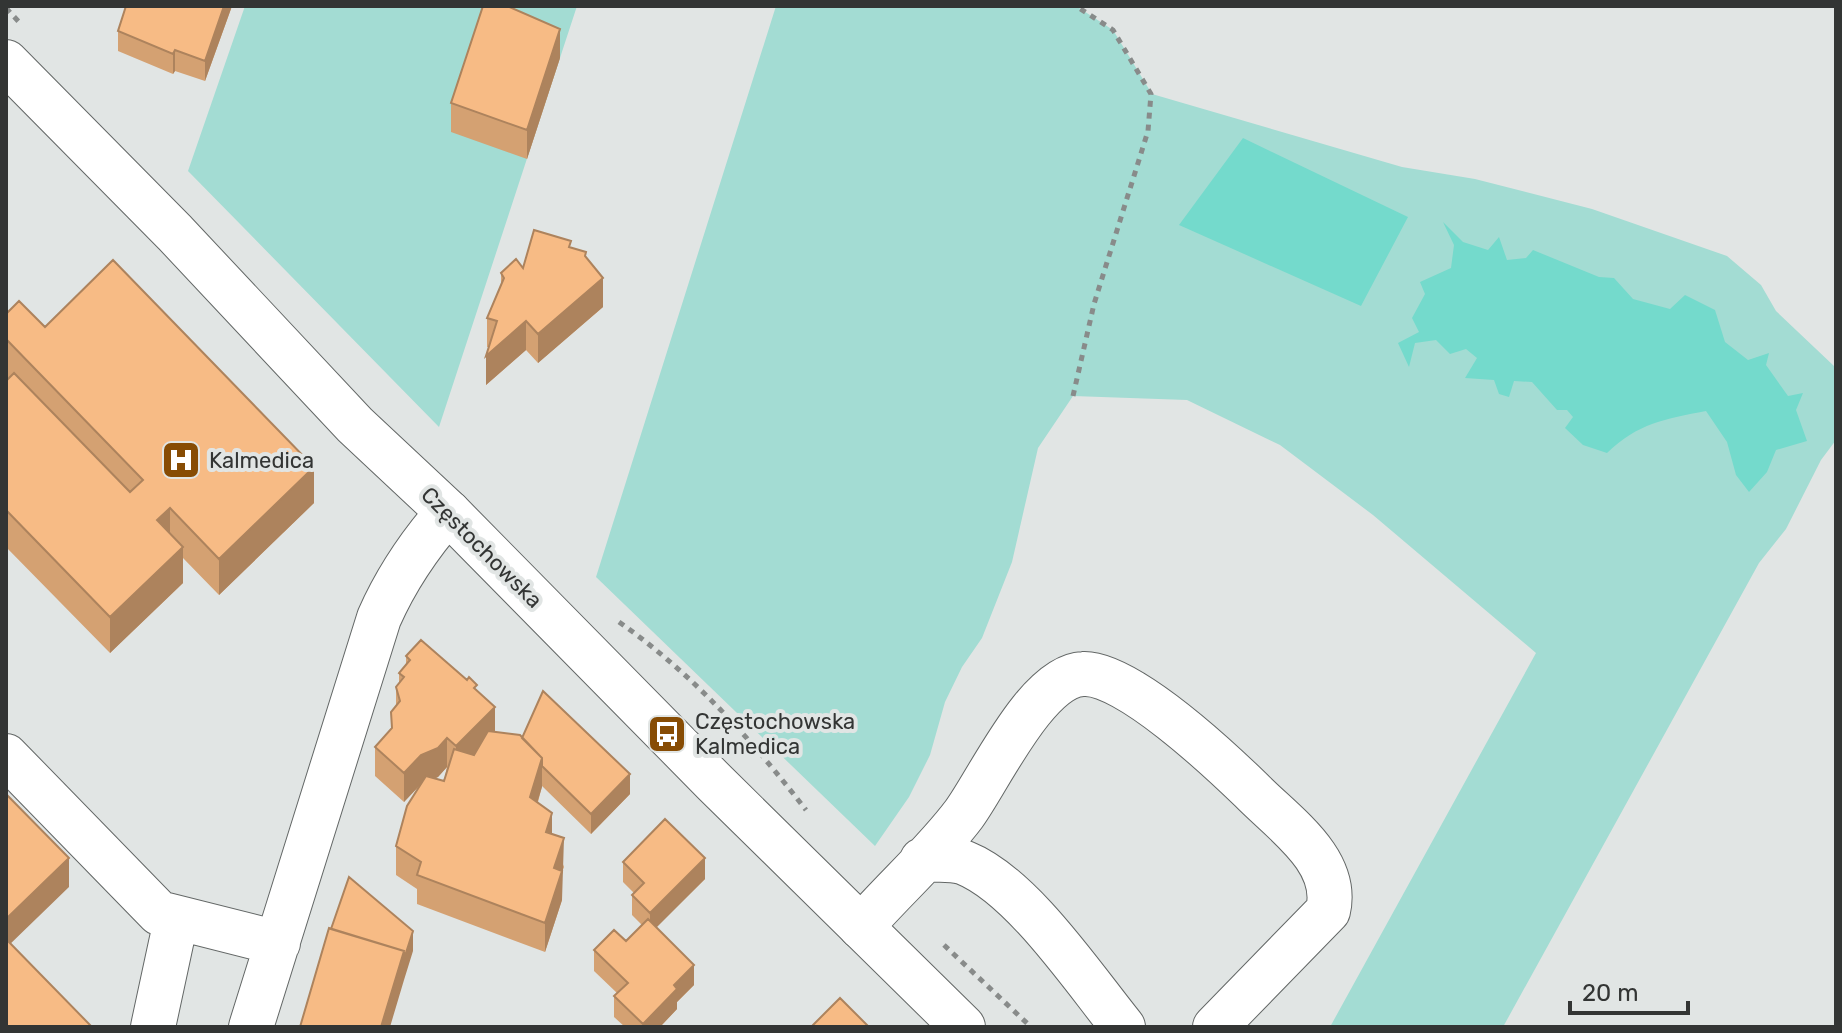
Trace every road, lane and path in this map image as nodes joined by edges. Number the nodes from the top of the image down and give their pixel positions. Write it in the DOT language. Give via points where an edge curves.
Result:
graph roads {
  1 [pos="1076,6"];
  2 [pos="8,71"];
  3 [pos="1073,396"];
  4 [pos="448,512"];
  5 [pos="6,756"];
  6 [pos="922,860"];
  7 [pos="176,920"];
  8 [pos="861,927"];
  9 [pos="278,943"];
  10 [pos="153,1027"];
  11 [pos="251,1027"];
  12 [pos="963,1027"];
  13 [pos="1123,1027"];
  14 [pos="1215,1027"];
  1 -- 3 [label="path" via="1113,30 1151,94 1148,131 1094,304"];
  2 -- 4 [label="main road, Częstochowska" via="175,233 355,425"];
  4 -- 8 [label="main road, Częstochowska"];
  4 -- 9 [label="main road" via="395,582 379,618"];
  5 -- 7 [label="main road" via="159,913"];
  6 -- 8 [label="main road"];
  6 -- 13 [label="main road" via="964,862 996,883 1031,913"];
  6 -- 14 [label="main road" via="963,814 1011,736 1050,688 1082,673 1109,679 1139,696 1219,759 1309,848 1326,869 1333,892 1328,911"];
  7 -- 9 [label="main road"];
  7 -- 10 [label="main road"];
  8 -- 12 [label="main road, Częstochowska"];
  9 -- 11 [label="main road"];
}
